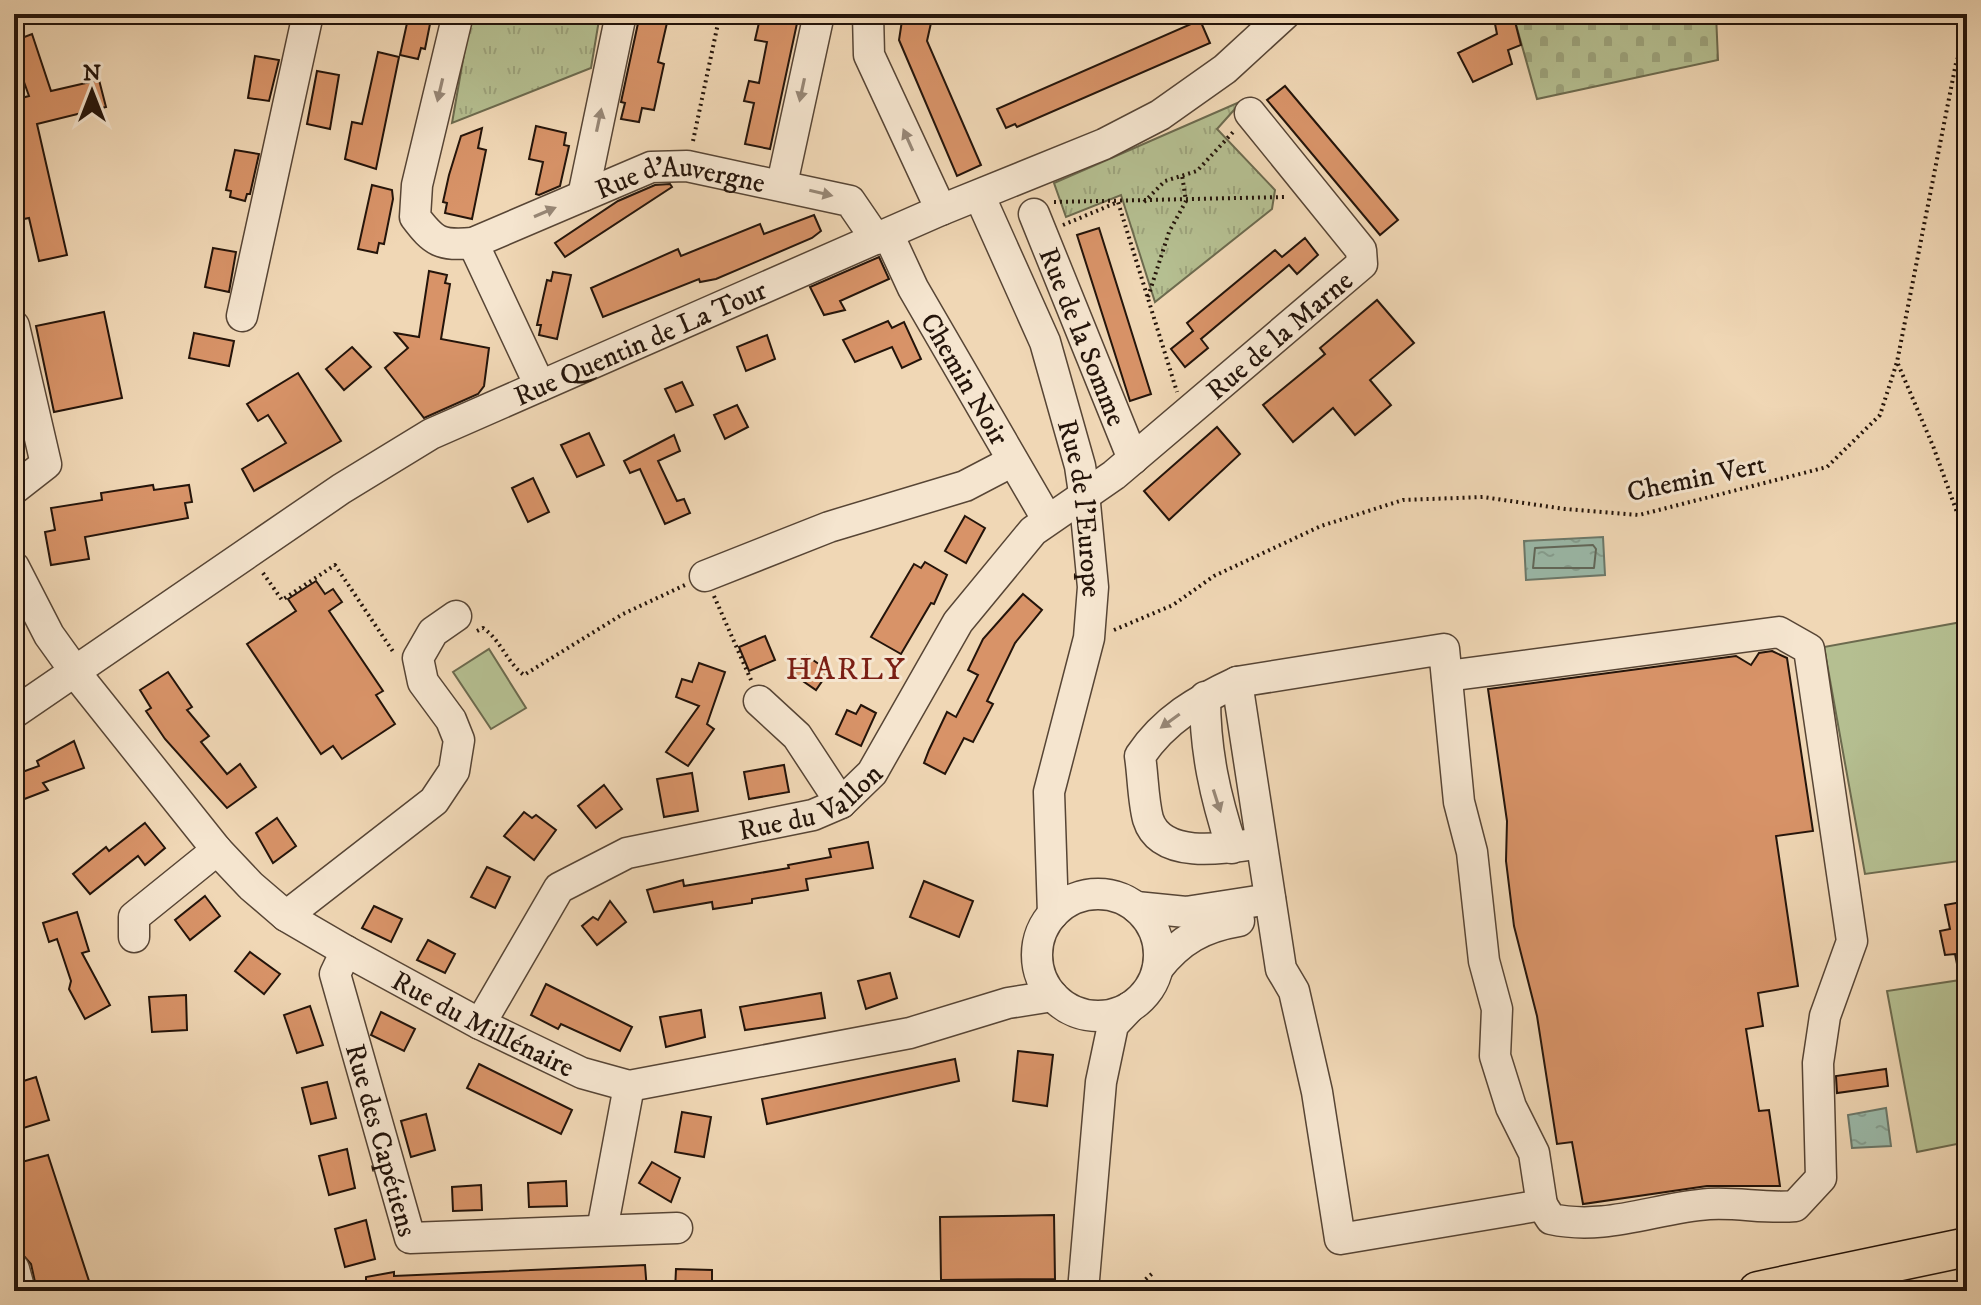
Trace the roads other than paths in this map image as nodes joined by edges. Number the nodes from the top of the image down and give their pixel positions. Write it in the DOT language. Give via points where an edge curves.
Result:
graph roads {
  1 [pos="308,14"];
  2 [pos="458,14"];
  3 [pos="621,14"];
  4 [pos="819,14"];
  5 [pos="868,14"];
  6 [pos="1285,14"];
  7 [pos="1250,113"];
  8 [pos="782,184"];
  9 [pos="583,196"];
  10 [pos="980,197"];
  11 [pos="941,210"];
  12 [pos="1038,224"];
  13 [pos="882,236"];
  14 [pos="473,243"];
  15 [pos="242,316"];
  16 [pos="14,326"];
  17 [pos="540,386"];
  18 [pos="1133,459"];
  19 [pos="1011,462"];
  20 [pos="14,489"];
  21 [pos="1084,493"];
  22 [pos="1047,519"];
  23 [pos="14,567"];
  24 [pos="705,576"];
  25 [pos="463,626"];
  26 [pos="76,672"];
  27 [pos="1447,676"];
  28 [pos="1237,682"];
  29 [pos="1205,697"];
  30 [pos="759,701"];
  31 [pos="14,713"];
  32 [pos="841,803"];
  33 [pos="1049,831"];
  34 [pos="1247,845"];
  35 [pos="217,850"];
  36 [pos="1094,894"];
  37 [pos="1136,907"];
  38 [pos="1272,907"];
  39 [pos="1053,914"];
  40 [pos="286,916"];
  41 [pos="134,937"];
  42 [pos="346,951"];
  43 [pos="1037,951"];
  44 [pos="1158,968"];
  45 [pos="1053,996"];
  46 [pos="1008,1003"];
  47 [pos="1130,1007"];
  48 [pos="1081,1013"];
  49 [pos="480,1024"];
  50 [pos="1101,1082"];
  51 [pos="629,1086"];
  52 [pos="1542,1205"];
  53 [pos="677,1228"];
  54 [pos="602,1230"];
  55 [pos="1967,1247"];
  56 [pos="14,1269"];
  57 [pos="20,1291"];
  58 [pos="1083,1291"];
  59 [pos="1758,1291"];
  1 -- 15 [label="street"];
  2 -- 14 [label="street, one-way" via="417,185 415,217 432,239"];
  9 -- 3 [label="street, one-way"];
  4 -- 8 [label="street, one-way"];
  11 -- 5 [label="street, one-way" via="869,55"];
  6 -- 10 [label="street, Rue Quentin de La Tour" via="1225,69 1160,115"];
  7 -- 18 [label="street, Rue de la Marne" via="1361,250 1362,264"];
  8 -- 9 [label="street, Rue d'Auvergne" via="687,166 651,167"];
  8 -- 13 [label="street, Rue d'Auvergne, one-way" via="850,201"];
  14 -- 9 [label="street, Rue d'Auvergne, one-way"];
  10 -- 11 [label="street, Rue Quentin de La Tour"];
  10 -- 21 [label="street, Rue de l'Europe" via="1045,342"];
  11 -- 13 [label="street, Rue Quentin de La Tour"];
  12 -- 18 [label="street, Rue de la Somme"];
  13 -- 17 [label="street, Rue Quentin de La Tour"];
  13 -- 19 [label="street, Chemin Noir"];
  14 -- 17 [label="street"];
  16 -- 20 [label="street" via="46,464"];
  17 -- 26 [label="street, Rue Quentin de La Tour" via="431,434"];
  18 -- 21 [label="street, Rue de la Marne"];
  19 -- 22 [label="street, Chemin Noir"];
  19 -- 24 [label="street" via="965,486 873,511"];
  21 -- 22 [label="street, Rue du Vallon"];
  21 -- 33 [label="street, Rue de l'Europe" via="1093,587 1089,638 1054,767"];
  22 -- 32 [label="street, Rue du Vallon" via="1011,554 958,622 872,773"];
  23 -- 26 [label="street, Rue du Millénaire" via="49,635"];
  25 -- 40 [label="street" via="433,632 419,668 459,740 454,771 434,801"];
  26 -- 31 [label="street, Rue Quentin de La Tour"];
  26 -- 35 [label="street, Rue du Millénaire"];
  27 -- 28 [label="street" via="1444,649"];
  27 -- 52 [label="street" via="1459,802 1472,852 1484,961 1497,1009 1495,1056 1511,1107 1534,1153"];
  27 -- 52 [label="street" via="1779,632 1809,649 1852,941 1825,1016 1818,1063 1821,1178 1795,1206 1766,1209 1711,1203 1580,1225 1551,1219"];
  28 -- 29 [label="street"];
  28 -- 34 [label="street"];
  29 -- 34 [label="street, one-way" via="1212,786"];
  29 -- 34 [label="street, one-way" via="1157,731 1140,756 1148,819 1157,836 1182,847"];
  30 -- 32 [label="street" via="797,736"];
  32 -- 49 [label="street, Rue du Vallon" via="813,815 627,853 559,888"];
  33 -- 36 [label="street, Rue de l'Europe" via="1073,875"];
  33 -- 39 [label="street, Rue de l'Europe"];
  34 -- 38 [label="street"];
  35 -- 40 [label="street, Rue du Millénaire"];
  35 -- 41 [label="street" via="134,917"];
  36 -- 37 [label="street"];
  36 -- 39 [label="street"];
  37 -- 38 [label="street" via="1186,912"];
  37 -- 44 [label="street" via="1156,934"];
  38 -- 44 [label="street" via="1203,928 1173,948"];
  38 -- 52 [label="street" via="1281,969 1294,991 1317,1092 1340,1239"];
  39 -- 43 [label="street"];
  40 -- 42 [label="street, Rue du Millénaire"];
  42 -- 49 [label="street, Rue du Millénaire"];
  42 -- 54 [label="street, Rue des Capétiens" via="335,974 410,1238"];
  43 -- 45 [label="street" via="1043,982"];
  43 -- 46 [label="street"];
  44 -- 47 [label="street"];
  45 -- 46 [label="street, Rue du Millénaire"];
  45 -- 48 [label="street"];
  46 -- 51 [label="street, Rue du Millénaire" via="910,1033"];
  47 -- 48 [label="street" via="1098,1016"];
  47 -- 50 [label="street" via="1113,1025"];
  48 -- 50 [label="street"];
  49 -- 51 [label="street, Rue du Millénaire" via="582,1073"];
  50 -- 58 [label="street"];
  51 -- 54 [label="street"];
  53 -- 54 [label="street, Rue des Capétiens"];
  55 -- 59 [label="main road"];
  56 -- 57 [label="street"];
}
